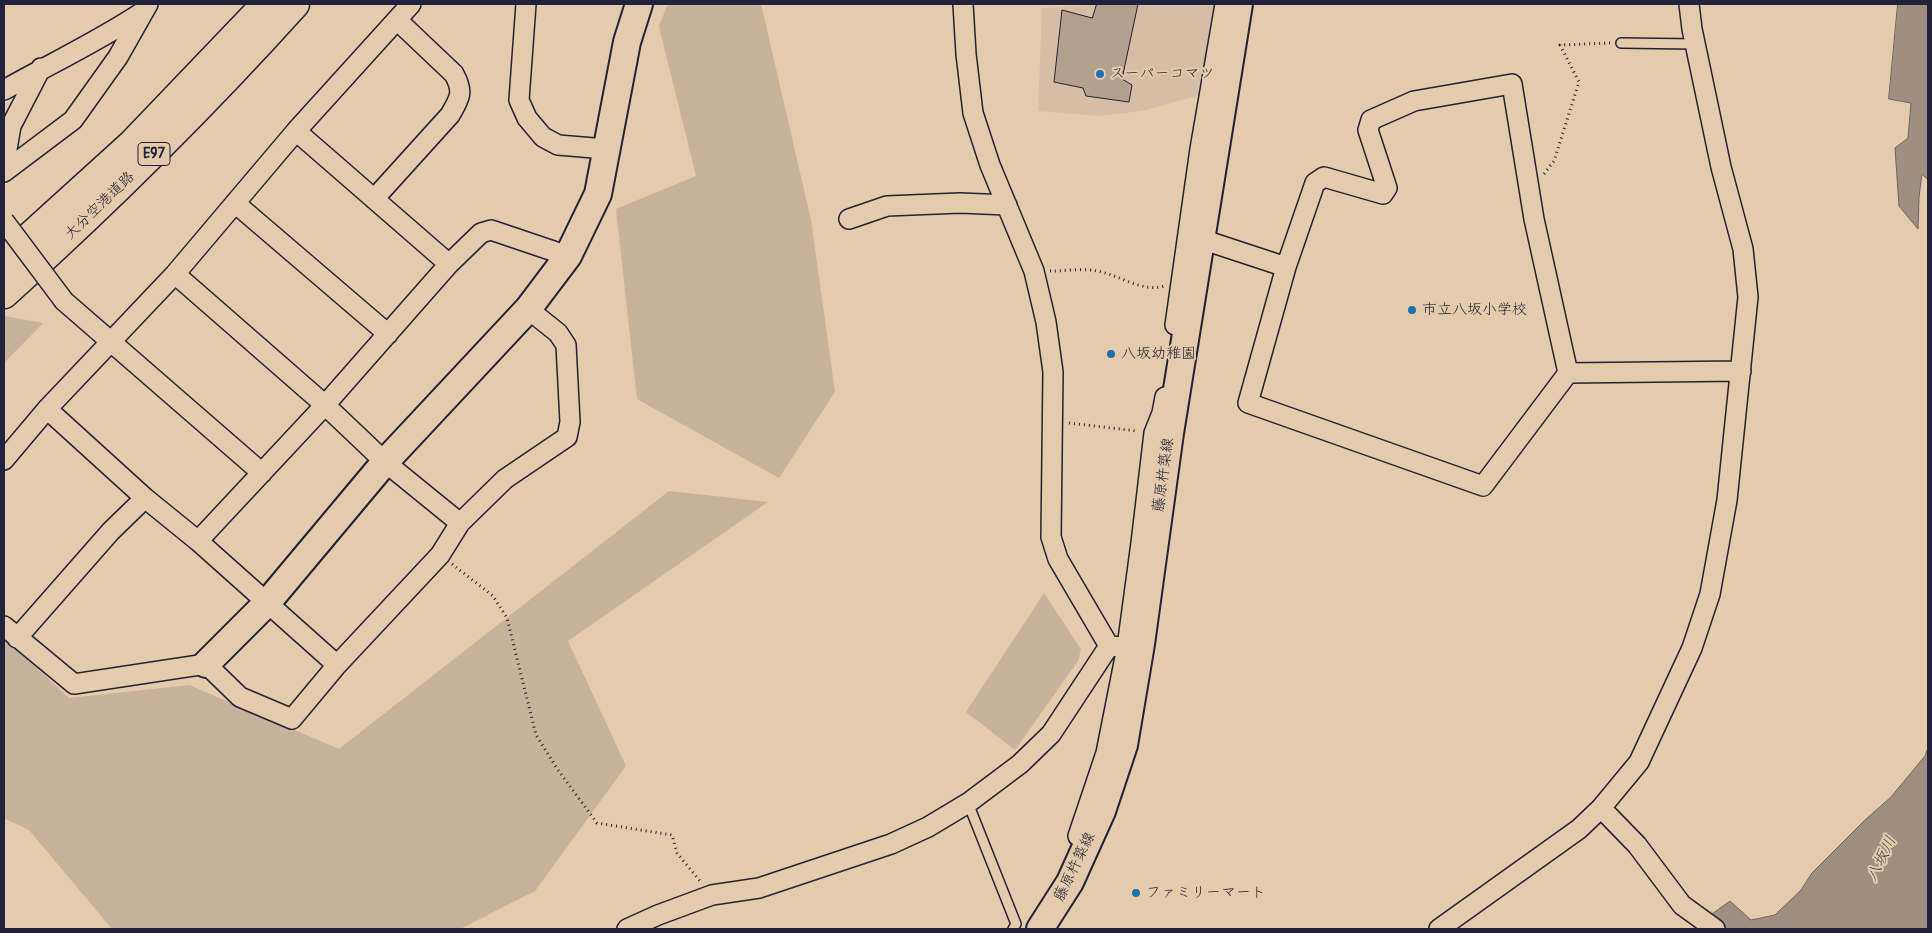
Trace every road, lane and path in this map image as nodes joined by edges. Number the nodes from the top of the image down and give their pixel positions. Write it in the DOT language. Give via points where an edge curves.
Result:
graph roads {
  1 [pos="266,4"];
  2 [pos="295,4"];
  3 [pos="411,4"];
  4 [pos="526,4"];
  5 [pos="639,4"];
  6 [pos="963,4"];
  7 [pos="1225,4"];
  8 [pos="1239,4"];
  9 [pos="1689,4"];
  10 [pos="146,7"];
  11 [pos="396,20"];
  12 [pos="1621,43"];
  13 [pos="1695,44"];
  14 [pos="41,68"];
  15 [pos="4,90"];
  16 [pos="296,131"];
  17 [pos="606,149"];
  18 [pos="4,167"];
  19 [pos="4,172"];
  20 [pos="1544,175"];
  21 [pos="374,198"];
  22 [pos="235,203"];
  23 [pos="1008,205"];
  24 [pos="849,219"];
  25 [pos="4,221"];
  26 [pos="1201,239"];
  27 [pos="568,256"];
  28 [pos="4,260"];
  29 [pos="449,264"];
  30 [pos="1286,267"];
  31 [pos="1034,271"];
  32 [pos="174,274"];
  33 [pos="1167,286"];
  34 [pos="4,294"];
  35 [pos="528,309"];
  36 [pos="388,334"];
  37 [pos="110,342"];
  38 [pos="1741,371"];
  39 [pos="1568,373"];
  40 [pos="325,405"];
  41 [pos="47,409"];
  42 [pos="1053,422"];
  43 [pos="1154,433"];
  44 [pos="4,460"];
  45 [pos="385,462"];
  46 [pos="262,473"];
  47 [pos="145,498"];
  48 [pos="460,523"];
  49 [pos="198,541"];
  50 [pos="440,555"];
  51 [pos="267,603"];
  52 [pos="10,632"];
  53 [pos="1126,646"];
  54 [pos="206,664"];
  55 [pos="337,665"];
  56 [pos="968,803"];
  57 [pos="1602,808"];
  58 [pos="712,895"];
  59 [pos="627,929"];
  60 [pos="1014,929"];
  61 [pos="1033,929"];
  62 [pos="1040,929"];
  63 [pos="1439,929"];
  64 [pos="1715,929"];
  1 -- 28 [label="highway, 大分空港道路 / E97" via="133,143"];
  2 -- 34 [label="highway, 大分空港道路 / E97" via="150,158"];
  3 -- 11 [label="street"];
  4 -- 17 [label="street" via="520,100 528,118 543,137 558,145"];
  5 -- 17 [label="main road"];
  6 -- 23 [label="street" via="973,113 990,165"];
  7 -- 43 [label="street" via="1200,149 1162,413"];
  8 -- 26 [label="main road, 藤原杵築線"];
  9 -- 13 [label="street"];
  10 -- 14 [label="street" via="99,39"];
  10 -- 19 [label="street" via="118,57 73,120"];
  11 -- 16 [label="street"];
  11 -- 21 [label="street" via="454,74 461,85 459,100 450,115"];
  12 -- 13 [label="lane"];
  12 -- 20 [label="path" via="1560,45 1579,82 1554,161"];
  13 -- 38 [label="street" via="1721,167 1743,250 1748,297"];
  14 -- 15 [label="street"];
  14 -- 18 [label="street" via="11,126"];
  16 -- 21 [label="street"];
  16 -- 22 [label="street"];
  17 -- 27 [label="main road" via="598,194"];
  21 -- 29 [label="street"];
  22 -- 32 [label="street"];
  22 -- 36 [label="street"];
  23 -- 24 [label="street" via="887,206"];
  23 -- 31 [label="street"];
  25 -- 37 [label="street, bridge" via="64,301"];
  26 -- 30 [label="street"];
  26 -- 53 [label="main road, 藤原杵築線" via="1170,433"];
  27 -- 29 [label="street" via="491,230 481,233"];
  27 -- 35 [label="main road"];
  29 -- 36 [label="street"];
  30 -- 39 [label="street" via="1248,403 1482,486"];
  30 -- 39 [label="street" via="1315,183 1324,178 1383,194 1387,188 1368,130 1371,120 1414,101 1512,84 1535,225"];
  31 -- 33 [label="path" via="1094,270 1155,289"];
  31 -- 42 [label="street" via="1046,322"];
  32 -- 37 [label="street"];
  32 -- 40 [label="street"];
  35 -- 45 [label="main road"];
  35 -- 48 [label="street" via="558,333 566,345 570,422 567,437 505,479"];
  36 -- 40 [label="street"];
  37 -- 41 [label="street"];
  37 -- 46 [label="street"];
  38 -- 39 [label="street"];
  38 -- 57 [label="street" via="1727,500 1710,594 1692,648 1640,762"];
  40 -- 45 [label="street"];
  40 -- 46 [label="street"];
  41 -- 44 [label="street"];
  41 -- 47 [label="street"];
  42 -- 43 [label="path"];
  42 -- 53 [label="street" via="1051,537 1058,559"];
  43 -- 53 [label="street"];
  45 -- 48 [label="street"];
  45 -- 51 [label="main road"];
  46 -- 49 [label="street"];
  47 -- 49 [label="street"];
  47 -- 52 [label="street"];
  48 -- 50 [label="street"];
  49 -- 51 [label="street"];
  50 -- 55 [label="street"];
  50 -- 58 [label="path" via="493,596 507,618 536,735 598,823 672,835 677,853"];
  51 -- 54 [label="main road"];
  51 -- 55 [label="street"];
  52 -- 54 [label="street" via="74,684"];
  53 -- 56 [label="street" via="1051,734 1020,764"];
  53 -- 61 [label="street" via="1106,753 1081,831 1051,900"];
  53 -- 62 [label="main road, 藤原杵築線" via="1124,745 1102,811 1070,882"];
  54 -- 55 [label="street" via="240,697 292,719"];
  56 -- 58 [label="street" via="892,844 758,888"];
  56 -- 60 [label="lane" via="1016,924"];
  57 -- 63 [label="street" via="1579,829"];
  57 -- 64 [label="street" via="1637,845 1682,905"];
  58 -- 59 [label="street"];
}
